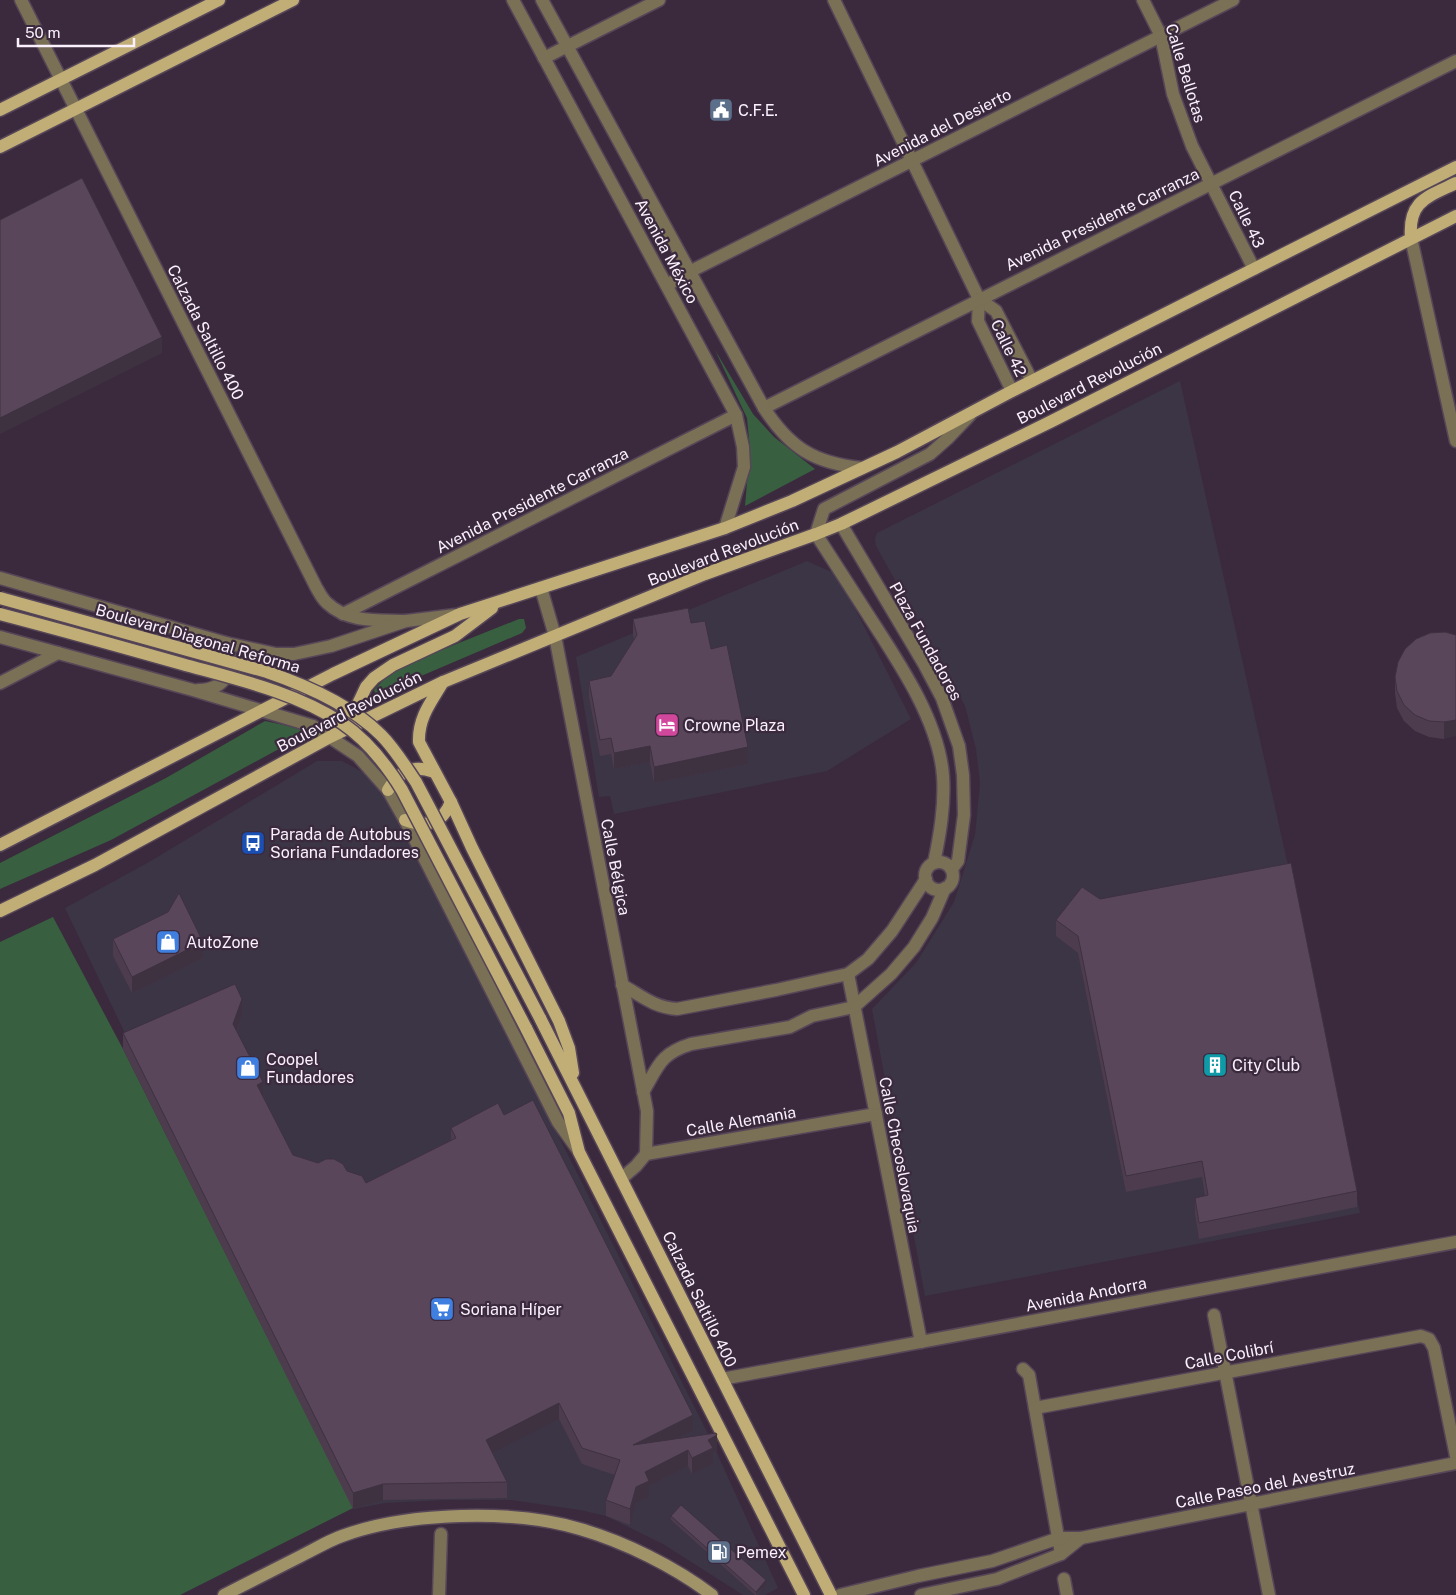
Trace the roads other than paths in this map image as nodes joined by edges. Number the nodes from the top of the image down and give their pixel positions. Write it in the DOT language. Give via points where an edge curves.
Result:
graph roads {
  1 [pos="21,0"];
  2 [pos="219,0"];
  3 [pos="293,0"];
  4 [pos="513,0"];
  5 [pos="542,0"];
  6 [pos="659,0"];
  7 [pos="834,0"];
  8 [pos="1143,0"];
  9 [pos="1233,0"];
  10 [pos="1161,36"];
  11 [pos="567,46"];
  12 [pos="544,58"];
  13 [pos="1456,62"];
  14 [pos="61,79"];
  15 [pos="76,109"];
  16 [pos="0,110"];
  17 [pos="0,147"];
  18 [pos="913,160"];
  19 [pos="1456,167"];
  20 [pos="1211,183"];
  21 [pos="1456,183"];
  22 [pos="1456,216"];
  23 [pos="1411,238"];
  24 [pos="1254,269"];
  25 [pos="690,271"];
  26 [pos="667,285"];
  27 [pos="979,299"];
  28 [pos="1032,381"];
  29 [pos="1012,391"];
  30 [pos="764,408"];
  31 [pos="972,412"];
  32 [pos="736,415"];
  33 [pos="1456,441"];
  34 [pos="862,468"];
  35 [pos="841,524"];
  36 [pos="725,528"];
  37 [pos="816,534"];
  38 [pos="0,578"];
  39 [pos="542,588"];
  40 [pos="0,598"];
  41 [pos="500,602"];
  42 [pos="0,614"];
  43 [pos="343,614"];
  44 [pos="460,614"];
  45 [pos="406,621"];
  46 [pos="555,636"];
  47 [pos="0,637"];
  48 [pos="226,643"];
  49 [pos="58,653"];
  50 [pos="924,664"];
  51 [pos="906,674"];
  52 [pos="0,682"];
  53 [pos="443,682"];
  54 [pos="193,690"];
  55 [pos="260,710"];
  56 [pos="330,737"];
  57 [pos="434,772"];
  58 [pos="388,790"];
  59 [pos="451,802"];
  60 [pos="405,820"];
  61 [pos="0,845"];
  62 [pos="934,863"];
  63 [pos="952,869"];
  64 [pos="926,879"];
  65 [pos="945,888"];
  66 [pos="0,911"];
  67 [pos="848,974"];
  68 [pos="622,985"];
  69 [pos="854,1007"];
  70 [pos="540,1018"];
  71 [pos="576,1088"];
  72 [pos="643,1092"];
  73 [pos="876,1114"];
  74 [pos="579,1152"];
  75 [pos="646,1154"];
  76 [pos="622,1178"];
  77 [pos="1456,1242"];
  78 [pos="1214,1316"];
  79 [pos="921,1342"];
  80 [pos="1023,1369"];
  81 [pos="1226,1372"];
  82 [pos="722,1379"];
  83 [pos="1035,1408"];
  84 [pos="1456,1456"];
  85 [pos="1456,1463"];
  86 [pos="1252,1504"];
  87 [pos="441,1534"];
  88 [pos="1059,1538"];
  89 [pos="1081,1538"];
  90 [pos="1060,1554"];
  91 [pos="1064,1579"];
  92 [pos="224,1595"];
  93 [pos="439,1595"];
  94 [pos="712,1595"];
  95 [pos="804,1595"];
  96 [pos="831,1595"];
  97 [pos="840,1595"];
  98 [pos="921,1595"];
  99 [pos="1067,1595"];
  100 [pos="1269,1595"];
  1 -- 14 [label="street, Calzada Saltillo 400"];
  2 -- 14 [label="main road"];
  3 -- 15 [label="main road"];
  4 -- 12 [label="street, Avenida México"];
  5 -- 11 [label="street, Avenida México"];
  6 -- 11 [label="street"];
  7 -- 18 [label="street"];
  8 -- 10 [label="street, Calle Bellotas"];
  9 -- 10 [label="street, Avenida del Desierto"];
  10 -- 18 [label="street, Avenida del Desierto"];
  10 -- 20 [label="street, Calle Bellotas" via="1181,118"];
  11 -- 12 [label="street"];
  11 -- 25 [label="street, Avenida México"];
  12 -- 26 [label="street, Avenida México"];
  13 -- 20 [label="street, Avenida Presidente Carranza"];
  14 -- 15 [label="street, Calzada Saltillo 400"];
  14 -- 16 [label="main road"];
  15 -- 17 [label="main road"];
  15 -- 43 [label="street, Calzada Saltillo 400" via="316,587 326,603"];
  18 -- 25 [label="street, Avenida del Desierto"];
  18 -- 27 [label="street"];
  19 -- 24 [label="main road"];
  20 -- 24 [label="street, Calle 43"];
  20 -- 27 [label="street, Avenida Presidente Carranza"];
  21 -- 23 [label="main road" via="1430,196 1415,209 1410,226"];
  22 -- 23 [label="main road, Boulevard Revolución"];
  23 -- 33 [label="street"];
  23 -- 35 [label="main road, Boulevard Revolución"];
  24 -- 28 [label="main road"];
  25 -- 26 [label="street, Avenida del Desierto"];
  25 -- 30 [label="street, Avenida México"];
  26 -- 32 [label="street, Avenida México"];
  27 -- 28 [label="street, Calle 42" via="996,311"];
  27 -- 29 [label="street, Calle 42" via="978,320"];
  27 -- 30 [label="street, Avenida Presidente Carranza"];
  28 -- 29 [label="main road"];
  29 -- 31 [label="main road"];
  30 -- 34 [label="street, Avenida México" via="794,445 830,463"];
  31 -- 34 [label="main road"];
  31 -- 37 [label="street" via="930,454 824,509"];
  32 -- 36 [label="street, Avenida México" via="744,467"];
  32 -- 43 [label="street, Avenida Presidente Carranza"];
  34 -- 36 [label="main road"];
  35 -- 37 [label="main road, Boulevard Revolución"];
  35 -- 50 [label="street, Plaza Fundadores"];
  36 -- 39 [label="main road"];
  37 -- 46 [label="main road, Boulevard Revolución" via="705,574"];
  37 -- 51 [label="street, Plaza Fundadores"];
  38 -- 48 [label="street"];
  39 -- 41 [label="main road"];
  39 -- 46 [label="street, Calle Bélgica"];
  40 -- 70 [label="main road, Boulevard Diagonal Reforma, bridge" via="267,672 317,692 353,713 381,735 416,782"];
  41 -- 44 [label="main road"];
  41 -- 56 [label="main road" via="455,636 392,665 374,678 357,706"];
  42 -- 74 [label="main road, Boulevard Diagonal Reforma, bridge" via="293,698 343,723 368,744 402,790 526,1028 569,1114"];
  43 -- 45 [label="street, Calzada Saltillo 400" via="362,620"];
  44 -- 45 [label="street"];
  44 -- 55 [label="main road"];
  45 -- 48 [label="street" via="331,646 294,654 276,654"];
  46 -- 53 [label="main road, Boulevard Revolución"];
  46 -- 68 [label="street, Calle Bélgica"];
  47 -- 49 [label="street"];
  48 -- 54 [label="street" via="231,657 225,677 208,690"];
  49 -- 52 [label="street"];
  49 -- 54 [label="street"];
  50 -- 51 [label="street"];
  50 -- 63 [label="street, Plaza Fundadores" via="942,698 960,746 964,815 958,861"];
  51 -- 62 [label="street, Plaza Fundadores" via="936,743 943,774 944,805"];
  53 -- 56 [label="main road, Boulevard Revolución"];
  53 -- 57 [label="main road" via="423,715 419,730 419,742"];
  54 -- 55 [label="street"];
  55 -- 56 [label="street" via="313,726"];
  55 -- 61 [label="main road"];
  56 -- 58 [label="street" via="358,756"];
  56 -- 66 [label="main road, Boulevard Revolución" via="95,865"];
  57 -- 58 [label="main road" via="424,768 407,771 393,781"];
  57 -- 59 [label="main road"];
  58 -- 60 [label="street"];
  59 -- 60 [label="main road" via="442,818 433,823"];
  59 -- 71 [label="main road" via="559,1021 570,1048"];
  60 -- 74 [label="street" via="558,1122"];
  62 -- 63 [label="street" via="944,862"];
  62 -- 64 [label="street" via="928,868"];
  63 -- 65 [label="street" via="953,879"];
  64 -- 65 [label="street" via="931,887"];
  64 -- 67 [label="street" via="892,931 868,959"];
  65 -- 69 [label="street" via="914,947 891,974"];
  67 -- 68 [label="street" via="677,1008 653,1004"];
  67 -- 69 [label="street, Calle Checoslovaquia"];
  68 -- 72 [label="street, Calle Bélgica"];
  69 -- 72 [label="street" via="812,1016 790,1027 676,1049 665,1056"];
  69 -- 73 [label="street, Calle Checoslovaquia"];
  70 -- 71 [label="main road, Calzada Saltillo 400"];
  71 -- 76 [label="main road, Calzada Saltillo 400"];
  72 -- 75 [label="street, Calle Bélgica" via="647,1110"];
  73 -- 75 [label="street, Calle Alemania"];
  73 -- 79 [label="street, Calle Checoslovaquia"];
  74 -- 95 [label="main road"];
  75 -- 76 [label="street"];
  76 -- 82 [label="main road, Calzada Saltillo 400"];
  77 -- 79 [label="street, Avenida Andorra"];
  78 -- 81 [label="street"];
  79 -- 82 [label="street, Avenida Andorra"];
  80 -- 83 [label="street" via="1029,1374"];
  81 -- 83 [label="street, Calle Colibrí"];
  81 -- 84 [label="street, Calle Colibrí" via="1421,1336 1434,1348"];
  81 -- 86 [label="street"];
  82 -- 96 [label="main road, Calzada Saltillo 400"];
  83 -- 88 [label="street"];
  85 -- 86 [label="street, Calle Paseo del Avestruz"];
  86 -- 89 [label="street, Calle Paseo del Avestruz"];
  86 -- 100 [label="street"];
  87 -- 93 [label="street"];
  88 -- 89 [label="street, Calle Paseo del Avestruz"];
  88 -- 90 [label="street"];
  88 -- 97 [label="street, Calle Paseo del Avestruz" via="992,1561"];
  89 -- 90 [label="street, Calle Paseo del Avestruz"];
  90 -- 98 [label="street, Calle Paseo del Avestruz" via="997,1579"];
  91 -- 99 [label="street"];
  92 -- 94 [label="main road" via="340,1536 400,1521 475,1517 529,1519 580,1529 628,1547"];
}
